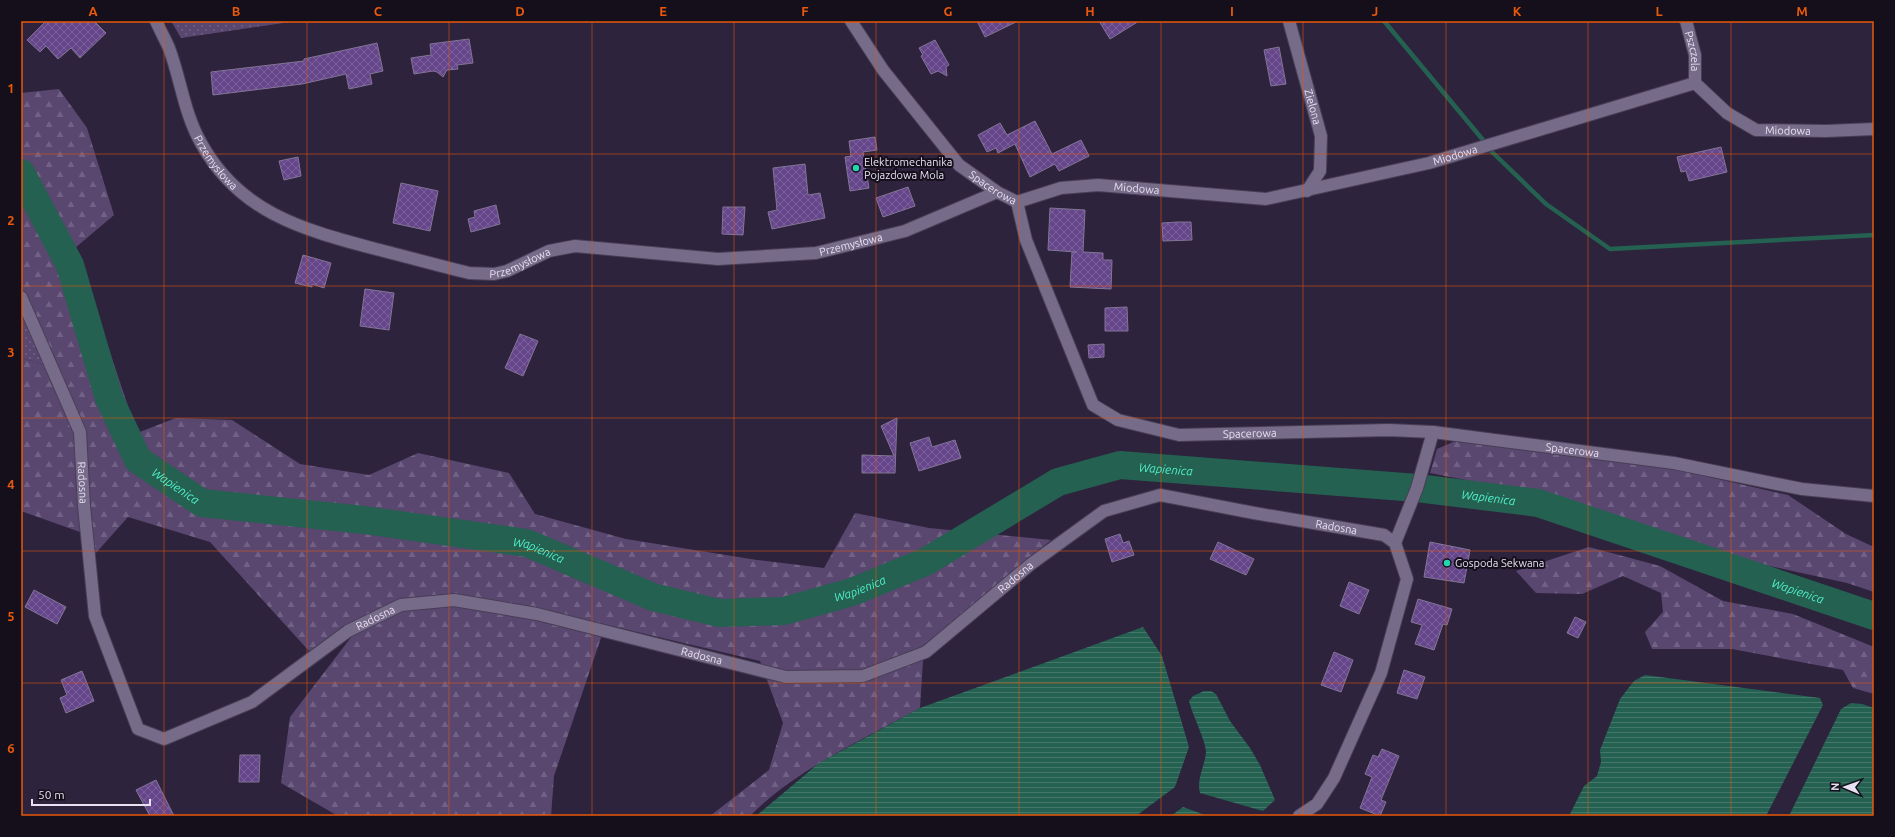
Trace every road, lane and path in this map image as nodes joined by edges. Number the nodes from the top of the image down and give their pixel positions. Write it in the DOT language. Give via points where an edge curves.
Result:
graph roads {
  1 [pos="156,21"];
  2 [pos="851,21"];
  3 [pos="1289,21"];
  4 [pos="1686,21"];
  5 [pos="1695,83"];
  6 [pos="1874,129"];
  7 [pos="1307,191"];
  8 [pos="997,192"];
  9 [pos="1017,202"];
  10 [pos="21,297"];
  11 [pos="1433,432"];
  12 [pos="1874,496"];
  13 [pos="1395,543"];
  14 [pos="1299,816"];
  1 -- 8 [label="street, Przemysłowa" via="169,49 183,101 200,142 214,164 238,191 272,215 316,233 469,273 494,274 507,271 549,251 575,246 718,259 816,252 905,231"];
  2 -- 8 [label="street, Spacerowa" via="883,70 959,165"];
  3 -- 7 [label="street, Zielona" via="1321,136 1320,171"];
  4 -- 5 [label="street, Pszczela" via="1695,55"];
  5 -- 6 [label="street, Miodowa" via="1727,113 1756,130"];
  5 -- 7 [label="street, Miodowa" via="1429,163"];
  7 -- 9 [label="street, Miodowa" via="1266,199 1098,185 1061,188"];
  8 -- 9 [label="street, Spacerowa"];
  9 -- 11 [label="street, Spacerowa" via="1026,240 1093,405 1118,420 1179,435 1389,430"];
  10 -- 13 [label="street, Radosna" via="80,432 84,506 96,616 138,730 164,739 252,702 348,631 401,605 454,600 537,614 786,677 863,676 926,652 1031,564 1104,511 1160,495 1254,514 1384,535"];
  11 -- 12 [label="street, Spacerowa" via="1674,463 1802,489"];
  11 -- 13 [label="street" via="1417,488"];
  13 -- 14 [label="street" via="1407,579 1382,673 1334,778 1318,804"];
}
